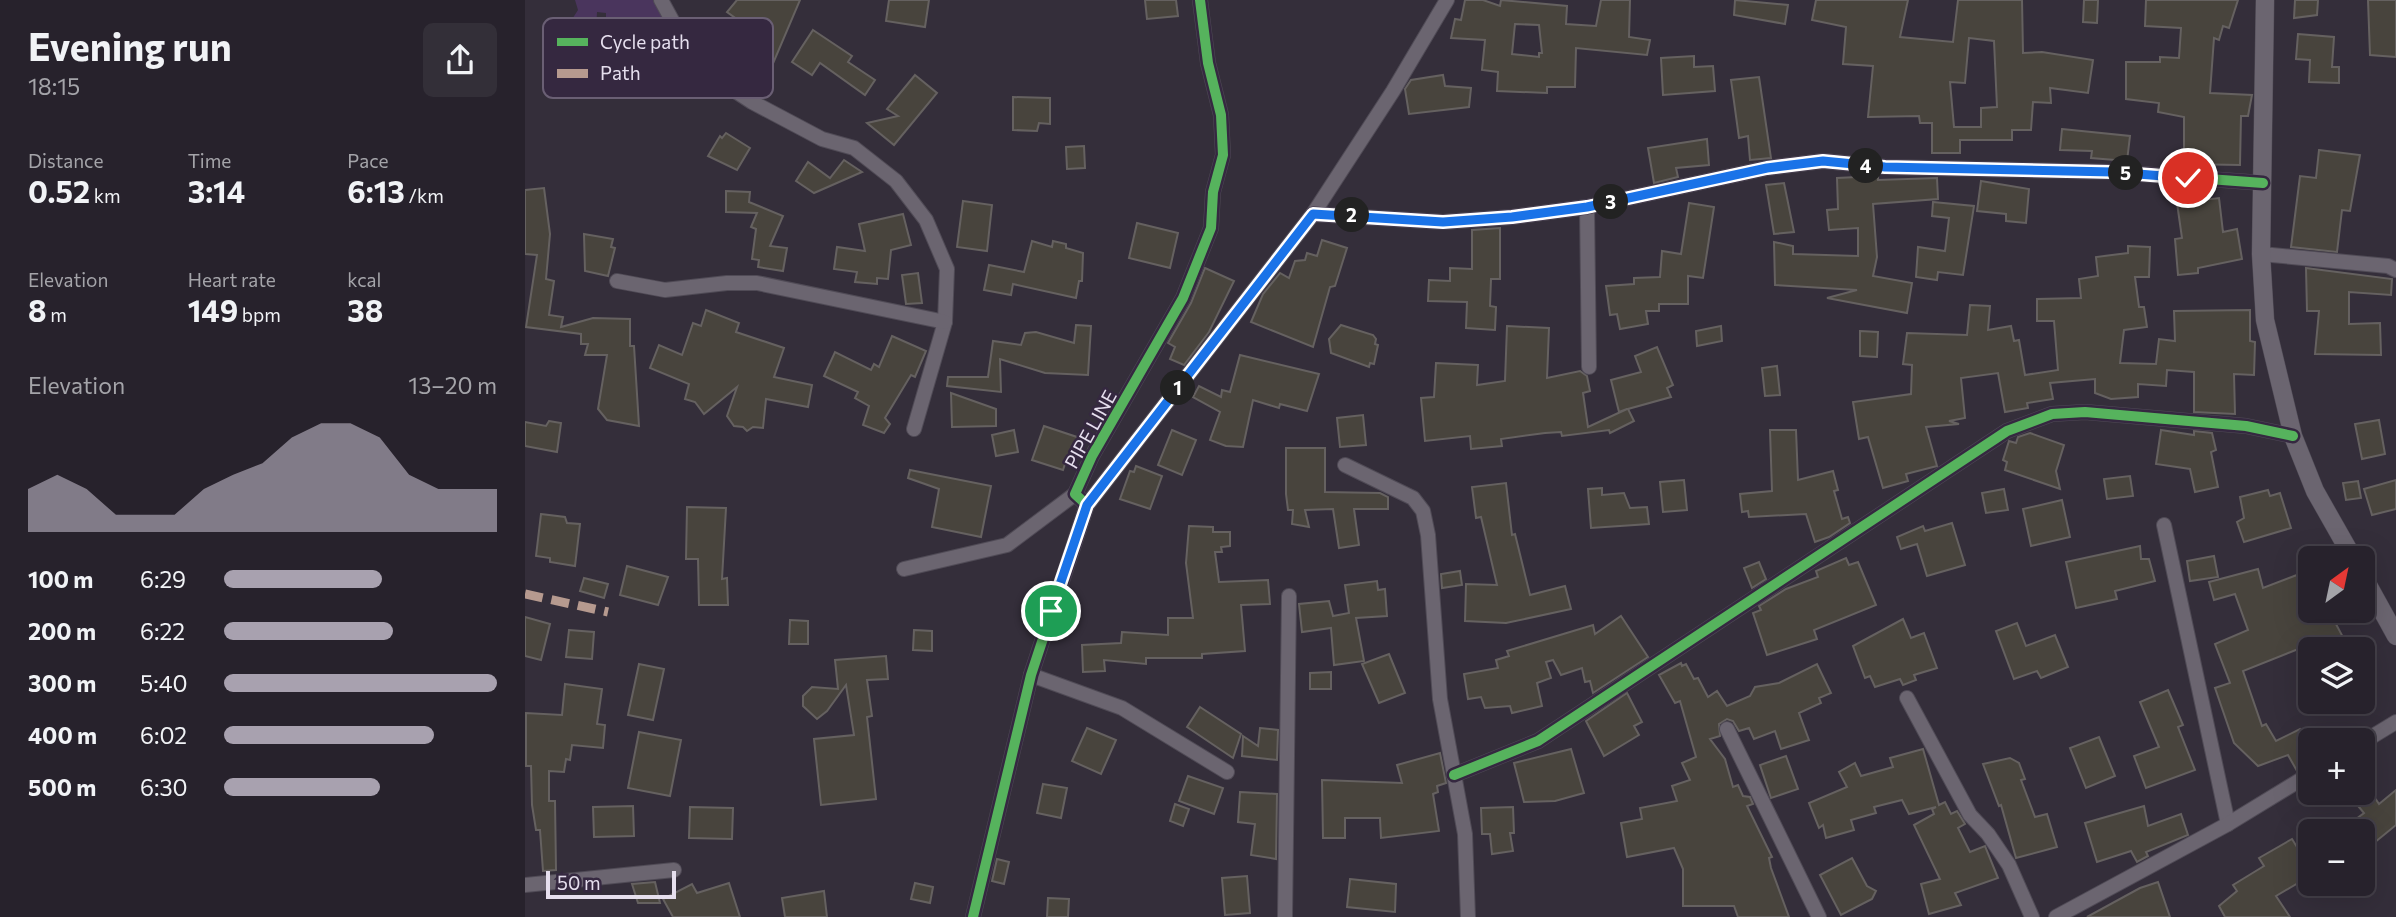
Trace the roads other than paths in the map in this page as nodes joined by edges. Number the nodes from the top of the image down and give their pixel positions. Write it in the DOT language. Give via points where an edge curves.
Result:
graph roads {
  1 [pos="661,0"];
  2 [pos="1200,0"];
  3 [pos="1447,0"];
  4 [pos="2265,0"];
  5 [pos="671,18"];
  6 [pos="746,98"];
  7 [pos="2263,183"];
  8 [pos="1587,207"];
  9 [pos="1313,214"];
  10 [pos="2261,254"];
  11 [pos="2396,270"];
  12 [pos="617,281"];
  13 [pos="944,321"];
  14 [pos="1589,367"];
  15 [pos="914,429"];
  16 [pos="2293,436"];
  17 [pos="1345,465"];
  18 [pos="1075,494"];
  19 [pos="1087,505"];
  20 [pos="2164,525"];
  21 [pos="2346,546"];
  22 [pos="904,569"];
  23 [pos="1289,596"];
  24 [pos="2375,598"];
  25 [pos="2396,636"];
  26 [pos="1031,675"];
  27 [pos="1907,698"];
  28 [pos="2396,722"];
  29 [pos="1727,729"];
  30 [pos="2375,735"];
  31 [pos="1227,772"];
  32 [pos="1454,775"];
  33 [pos="2298,781"];
  34 [pos="2228,824"];
  35 [pos="674,870"];
  36 [pos="525,885"];
  37 [pos="974,917"];
  38 [pos="1285,917"];
  39 [pos="1468,917"];
  40 [pos="1819,917"];
  41 [pos="2032,917"];
  42 [pos="2056,917"];
  1 -- 5 [label="street"];
  2 -- 18 [label="street, PIPE LINE" via="1221,115 1223,155 1213,192 1211,228 1183,298"];
  3 -- 9 [label="street"];
  4 -- 7 [label="street"];
  6 -- 13 [label="street" via="822,139 854,148 896,181 926,220 947,269"];
  7 -- 8 [label="street" via="1823,161 1767,168"];
  7 -- 10 [label="street"];
  8 -- 9 [label="street" via="1443,222"];
  8 -- 14 [label="street"];
  9 -- 19 [label="street"];
  10 -- 11 [label="street"];
  10 -- 16 [label="street" via="2265,320"];
  12 -- 13 [label="street" via="665,290 757,283"];
  13 -- 15 [label="street"];
  16 -- 21 [label="street" via="2315,491"];
  16 -- 32 [label="street" via="2246,426 2085,412 2052,414 2007,431 1538,741"];
  17 -- 32 [label="street" via="1413,498 1423,511 1440,699"];
  18 -- 19 [label="street, PIPE LINE"];
  18 -- 22 [label="street" via="1007,545"];
  19 -- 26 [label="street"];
  20 -- 34 [label="street"];
  23 -- 38 [label="street"];
  24 -- 25 [label="street"];
  26 -- 31 [label="street" via="1122,708"];
  26 -- 37 [label="street"];
  27 -- 41 [label="street" via="1970,814 2009,865"];
  28 -- 30 [label="street"];
  29 -- 40 [label="street"];
  32 -- 39 [label="street" via="1465,834"];
  33 -- 34 [label="street"];
  34 -- 42 [label="street"];
  35 -- 36 [label="street"];
}
